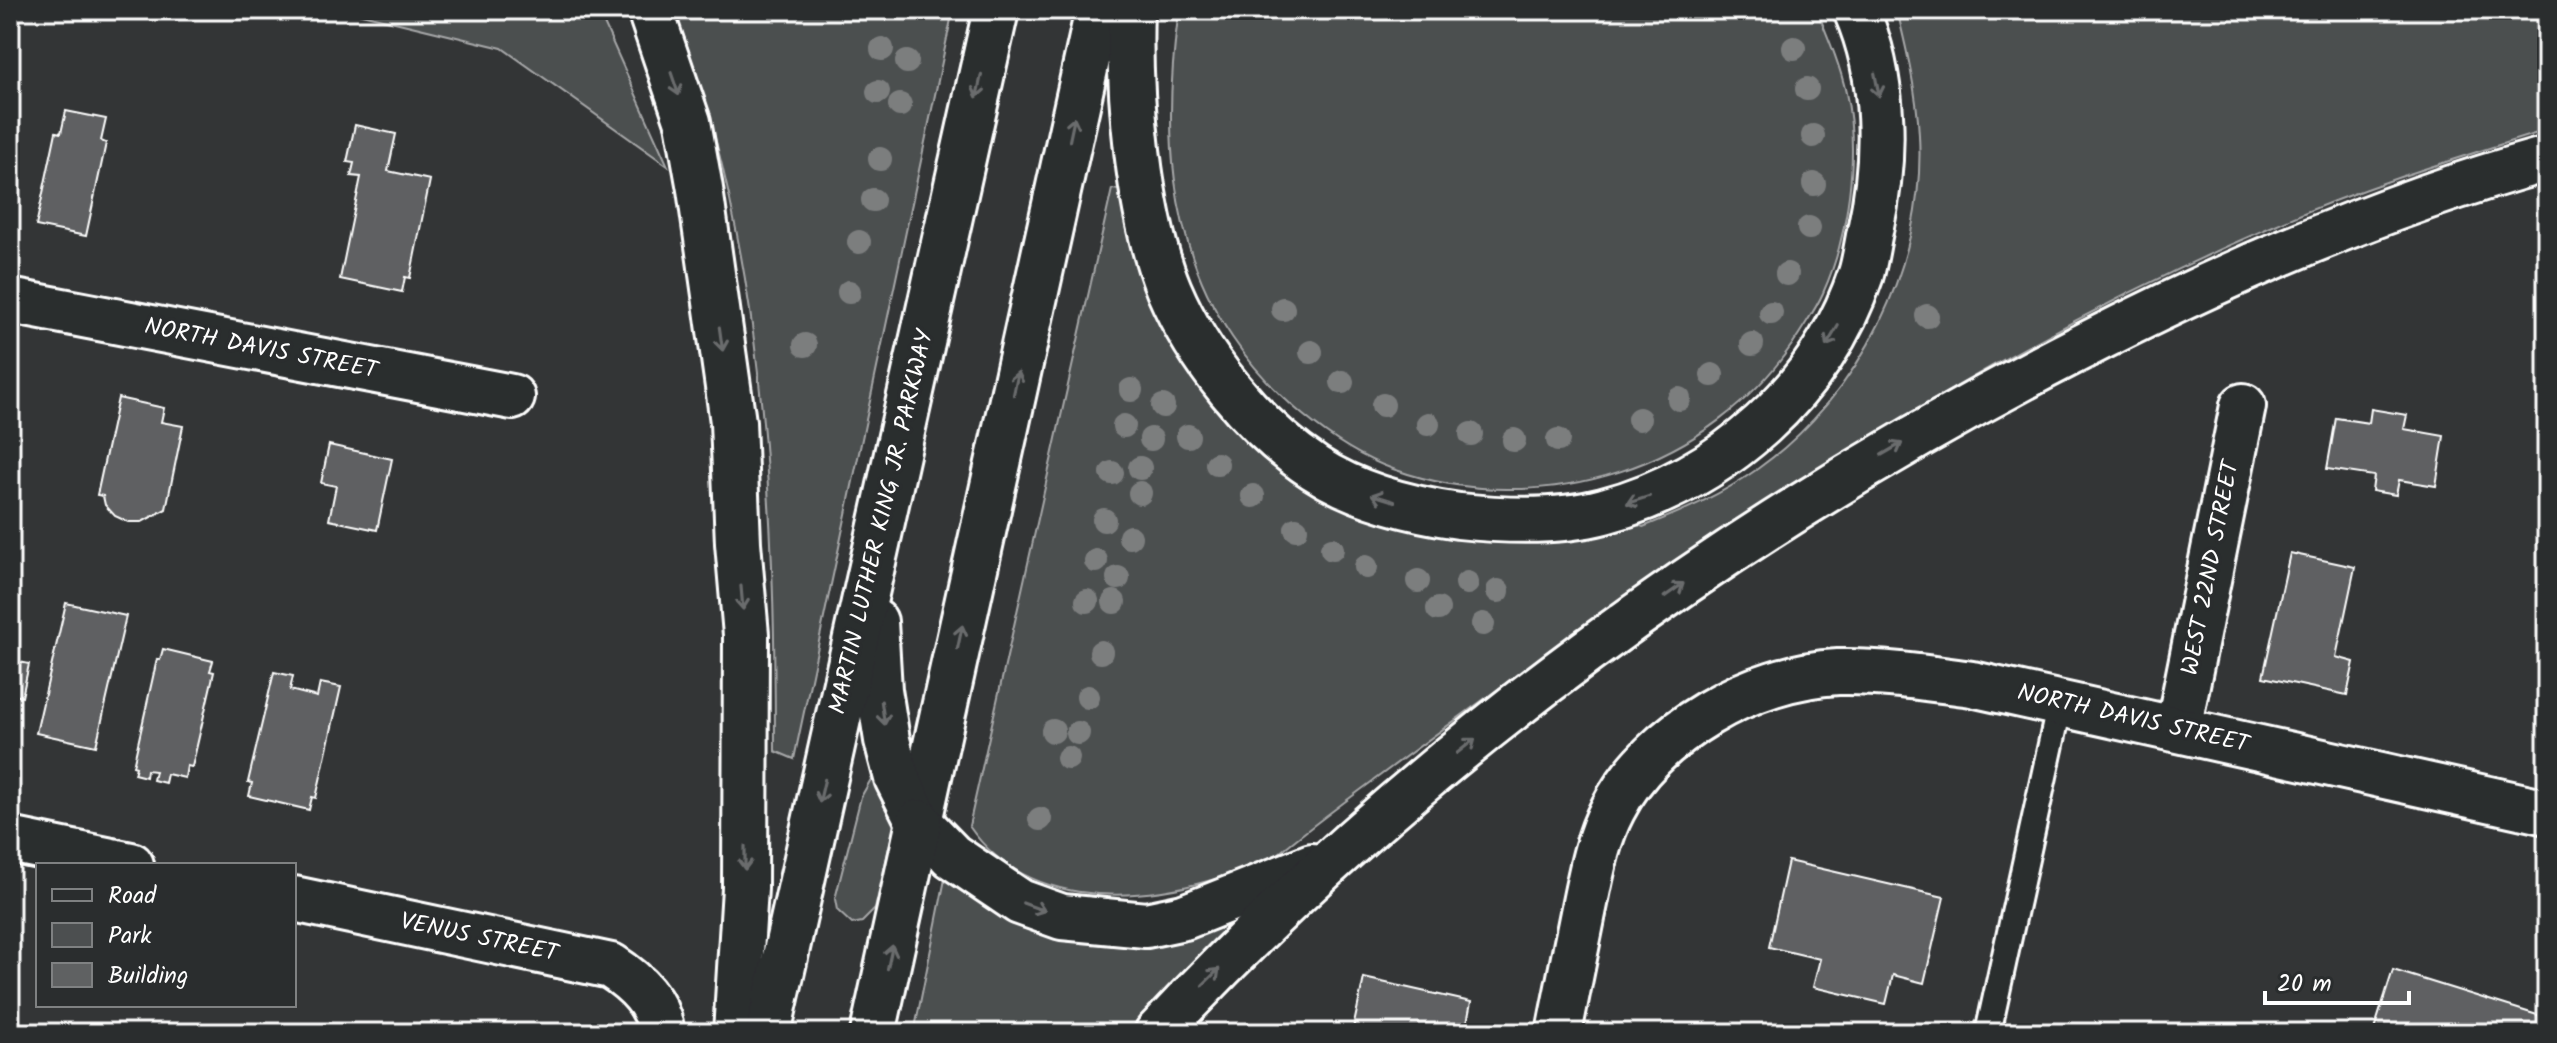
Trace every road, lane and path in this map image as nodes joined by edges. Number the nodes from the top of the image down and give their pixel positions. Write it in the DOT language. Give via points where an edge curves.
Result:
graph roads {
  1 [pos="650,10"];
  2 [pos="996,10"];
  3 [pos="1098,10"];
  4 [pos="1131,10"];
  5 [pos="1856,10"];
  6 [pos="2547,159"];
  7 [pos="10,301"];
  8 [pos="512,397"];
  9 [pos="2243,406"];
  10 [pos="876,551"];
  11 [pos="2060,703"];
  12 [pos="2178,729"];
  13 [pos="1413,789"];
  14 [pos="2547,812"];
  15 [pos="919,822"];
  16 [pos="10,840"];
  17 [pos="121,863"];
  18 [pos="296,899"];
  19 [pos="657,1017"];
  20 [pos="736,1033"];
  21 [pos="768,1033"];
  22 [pos="873,1033"];
  23 [pos="1157,1033"];
  24 [pos="1559,1033"];
  25 [pos="1988,1033"];
  1 -- 20 [label="main road, one-way" via="688,122 733,422 746,635 745,888"];
  2 -- 10 [label="main road, MARTIN LUTHER KING JR. PARKWAY, one-way"];
  15 -- 3 [label="main road, one-way"];
  5 -- 4 [label="main road, one-way" via="1879,93 1881,150 1861,273 1836,331 1800,385 1759,430 1712,464 1660,493 1601,512 1539,519 1429,512 1368,493 1316,469 1231,389 1198,344 1169,289 1151,229 1131,92"];
  13 -- 6 [label="main road, one-way" via="1575,661 1765,527 1984,397 2271,257 2490,174"];
  7 -- 8 [label="main road, NORTH DAVIS STREET"];
  9 -- 12 [label="main road, WEST 22ND STREET"];
  10 -- 15 [label="main road, one-way" via="874,630 887,740 897,778"];
  10 -- 21 [label="main road, MARTIN LUTHER KING JR. PARKWAY, one-way"];
  11 -- 12 [label="main road, NORTH DAVIS STREET"];
  11 -- 24 [label="main road, NORTH DAVIS STREET" via="1903,674 1836,672 1788,681 1718,707 1690,724 1633,776 1612,809 1596,852"];
  11 -- 25 [label="lane"];
  12 -- 14 [label="main road, NORTH DAVIS STREET"];
  15 -- 13 [label="main road, one-way" via="952,856 1020,902 1062,917 1146,925 1184,917 1310,868"];
  23 -- 13 [label="main road, one-way" via="1251,937"];
  22 -- 15 [label="main road, one-way"];
  16 -- 17 [label="main road"];
  18 -- 19 [label="main road, VENUS STREET" via="611,966 634,981"];
}
